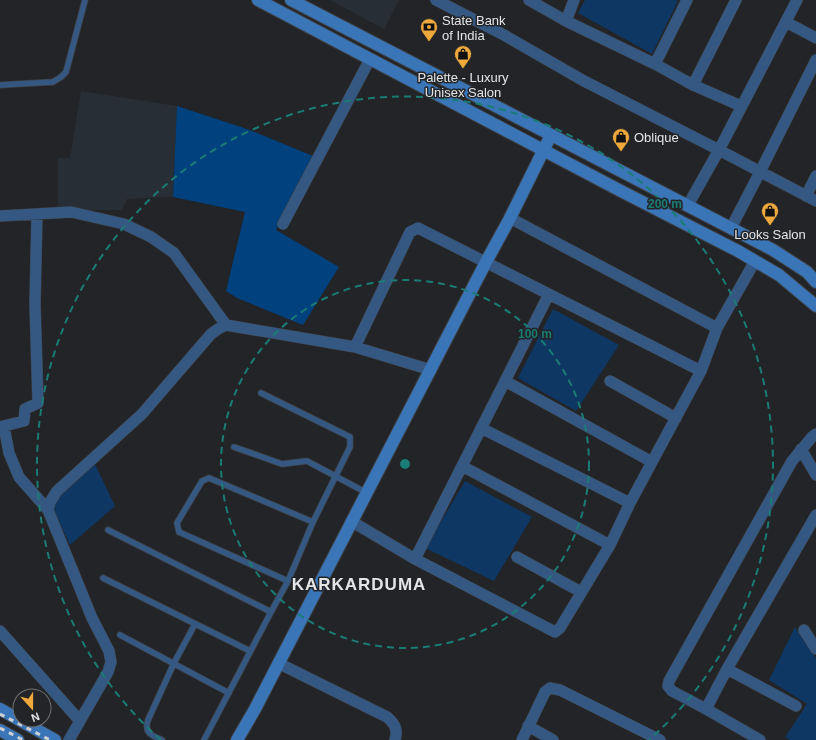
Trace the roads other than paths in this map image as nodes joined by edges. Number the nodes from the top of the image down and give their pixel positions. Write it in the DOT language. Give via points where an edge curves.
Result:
graph roads {
  1 [pos="85,0"];
  2 [pos="258,0"];
  3 [pos="291,0"];
  4 [pos="436,0"];
  5 [pos="529,0"];
  6 [pos="574,0"];
  7 [pos="687,0"];
  8 [pos="736,0"];
  9 [pos="797,0"];
  10 [pos="566,21"];
  11 [pos="786,22"];
  12 [pos="816,38"];
  13 [pos="370,59"];
  14 [pos="816,60"];
  15 [pos="655,64"];
  16 [pos="0,85"];
  17 [pos="693,85"];
  18 [pos="741,106"];
  19 [pos="552,134"];
  20 [pos="543,150"];
  21 [pos="719,150"];
  22 [pos="760,172"];
  23 [pos="816,176"];
  24 [pos="806,196"];
  25 [pos="816,202"];
  26 [pos="688,205"];
  27 [pos="37,214"];
  28 [pos="0,216"];
  29 [pos="510,218"];
  30 [pos="283,224"];
  31 [pos="731,228"];
  32 [pos="755,261"];
  33 [pos="486,262"];
  34 [pos="816,282"];
  35 [pos="549,294"];
  36 [pos="816,306"];
  37 [pos="226,325"];
  38 [pos="717,328"];
  39 [pos="355,347"];
  40 [pos="430,370"];
  41 [pos="701,371"];
  42 [pos="505,381"];
  43 [pos="610,381"];
  44 [pos="261,393"];
  45 [pos="676,418"];
  46 [pos="2,427"];
  47 [pos="481,428"];
  48 [pos="816,434"];
  49 [pos="234,447"];
  50 [pos="802,449"];
  51 [pos="652,462"];
  52 [pos="462,466"];
  53 [pos="816,475"];
  54 [pos="336,476"];
  55 [pos="367,493"];
  56 [pos="630,503"];
  57 [pos="48,510"];
  58 [pos="816,515"];
  59 [pos="351,521"];
  60 [pos="313,522"];
  61 [pos="108,530"];
  62 [pos="610,545"];
  63 [pos="517,557"];
  64 [pos="414,559"];
  65 [pos="103,578"];
  66 [pos="288,581"];
  67 [pos="581,592"];
  68 [pos="271,612"];
  69 [pos="195,624"];
  70 [pos="804,630"];
  71 [pos="0,631"];
  72 [pos="120,635"];
  73 [pos="816,649"];
  74 [pos="250,651"];
  75 [pos="174,663"];
  76 [pos="278,663"];
  77 [pos="727,669"];
  78 [pos="229,693"];
  79 [pos="796,706"];
  80 [pos="0,709"];
  81 [pos="706,709"];
  82 [pos="80,721"];
  83 [pos="528,726"];
  84 [pos="0,730"];
  85 [pos="18,740"];
  86 [pos="56,740"];
  87 [pos="69,740"];
  88 [pos="162,740"];
  89 [pos="204,740"];
  90 [pos="237,740"];
  91 [pos="395,740"];
  92 [pos="522,740"];
  93 [pos="553,740"];
  94 [pos="660,740"];
  95 [pos="760,740"];
  1 -- 16 [label="lane" via="66,72 61,77 53,82"];
  2 -- 13 [label="street"];
  3 -- 19 [label="street"];
  4 -- 21 [label="street" via="584,81"];
  5 -- 10 [label="street"];
  6 -- 10 [label="street"];
  7 -- 15 [label="street"];
  8 -- 17 [label="street"];
  9 -- 11 [label="street"];
  10 -- 15 [label="street"];
  11 -- 12 [label="street"];
  11 -- 18 [label="street"];
  13 -- 20 [label="street"];
  13 -- 30 [label="street"];
  14 -- 22 [label="street"];
  15 -- 17 [label="street"];
  17 -- 18 [label="street"];
  18 -- 21 [label="street"];
  19 -- 20 [label="street"];
  19 -- 26 [label="street"];
  20 -- 29 [label="street"];
  20 -- 32 [label="street"];
  21 -- 22 [label="street"];
  21 -- 26 [label="street"];
  22 -- 24 [label="street"];
  22 -- 31 [label="street"];
  23 -- 24 [label="street"];
  24 -- 25 [label="street"];
  26 -- 31 [label="street"];
  27 -- 28 [label="street"];
  27 -- 37 [label="street" via="71,212 124,224 151,237 174,253"];
  27 -- 46 [label="street" via="35,304 38,403 25,409 24,421"];
  29 -- 33 [label="street"];
  29 -- 38 [label="street"];
  31 -- 34 [label="street" via="773,250 807,272"];
  32 -- 36 [label="street" via="779,275"];
  32 -- 38 [label="street"];
  33 -- 35 [label="street"];
  33 -- 39 [label="street" via="418,228 412,230"];
  33 -- 40 [label="street"];
  35 -- 41 [label="street"];
  35 -- 42 [label="street"];
  37 -- 39 [label="street"];
  37 -- 57 [label="street" via="211,334 142,414 57,491"];
  38 -- 41 [label="street"];
  39 -- 40 [label="street"];
  40 -- 55 [label="street"];
  41 -- 45 [label="street"];
  42 -- 47 [label="street"];
  42 -- 51 [label="street"];
  43 -- 45 [label="street"];
  44 -- 54 [label="lane" via="350,437 350,447"];
  45 -- 51 [label="street"];
  46 -- 57 [label="street" via="19,476"];
  47 -- 52 [label="street"];
  47 -- 56 [label="street"];
  48 -- 50 [label="street"];
  49 -- 54 [label="lane" via="282,464 307,461"];
  50 -- 53 [label="street"];
  50 -- 81 [label="street" via="792,461 669,681 668,686 672,691"];
  51 -- 56 [label="street"];
  52 -- 62 [label="street"];
  52 -- 64 [label="street"];
  54 -- 55 [label="lane"];
  54 -- 60 [label="lane"];
  55 -- 59 [label="street"];
  56 -- 62 [label="street"];
  57 -- 82 [label="street" via="92,618 109,651 111,662"];
  58 -- 77 [label="street"];
  59 -- 64 [label="street"];
  59 -- 76 [label="street"];
  60 -- 66 [label="lane"];
  60 -- 66 [label="lane" via="210,478 202,480 177,523 180,532"];
  61 -- 68 [label="lane"];
  62 -- 67 [label="street"];
  63 -- 67 [label="street"];
  64 -- 67 [label="street" via="555,632 560,628"];
  65 -- 69 [label="lane"];
  66 -- 68 [label="lane"];
  68 -- 74 [label="lane"];
  69 -- 74 [label="lane"];
  69 -- 75 [label="lane"];
  70 -- 73 [label="street"];
  71 -- 82 [label="street"];
  72 -- 75 [label="lane"];
  74 -- 78 [label="lane"];
  75 -- 78 [label="lane"];
  75 -- 88 [label="lane" via="146,727 152,736"];
  76 -- 90 [label="street"];
  76 -- 91 [label="street" via="387,717 396,727"];
  77 -- 79 [label="street"];
  77 -- 81 [label="street"];
  78 -- 89 [label="lane"];
  80 -- 86 [label="street"];
  81 -- 95 [label="street"];
  82 -- 87 [label="street"];
  83 -- 92 [label="street"];
  83 -- 93 [label="street"];
  83 -- 94 [label="street" via="544,692 550,688 560,690"];
  84 -- 85 [label="street"];
}
